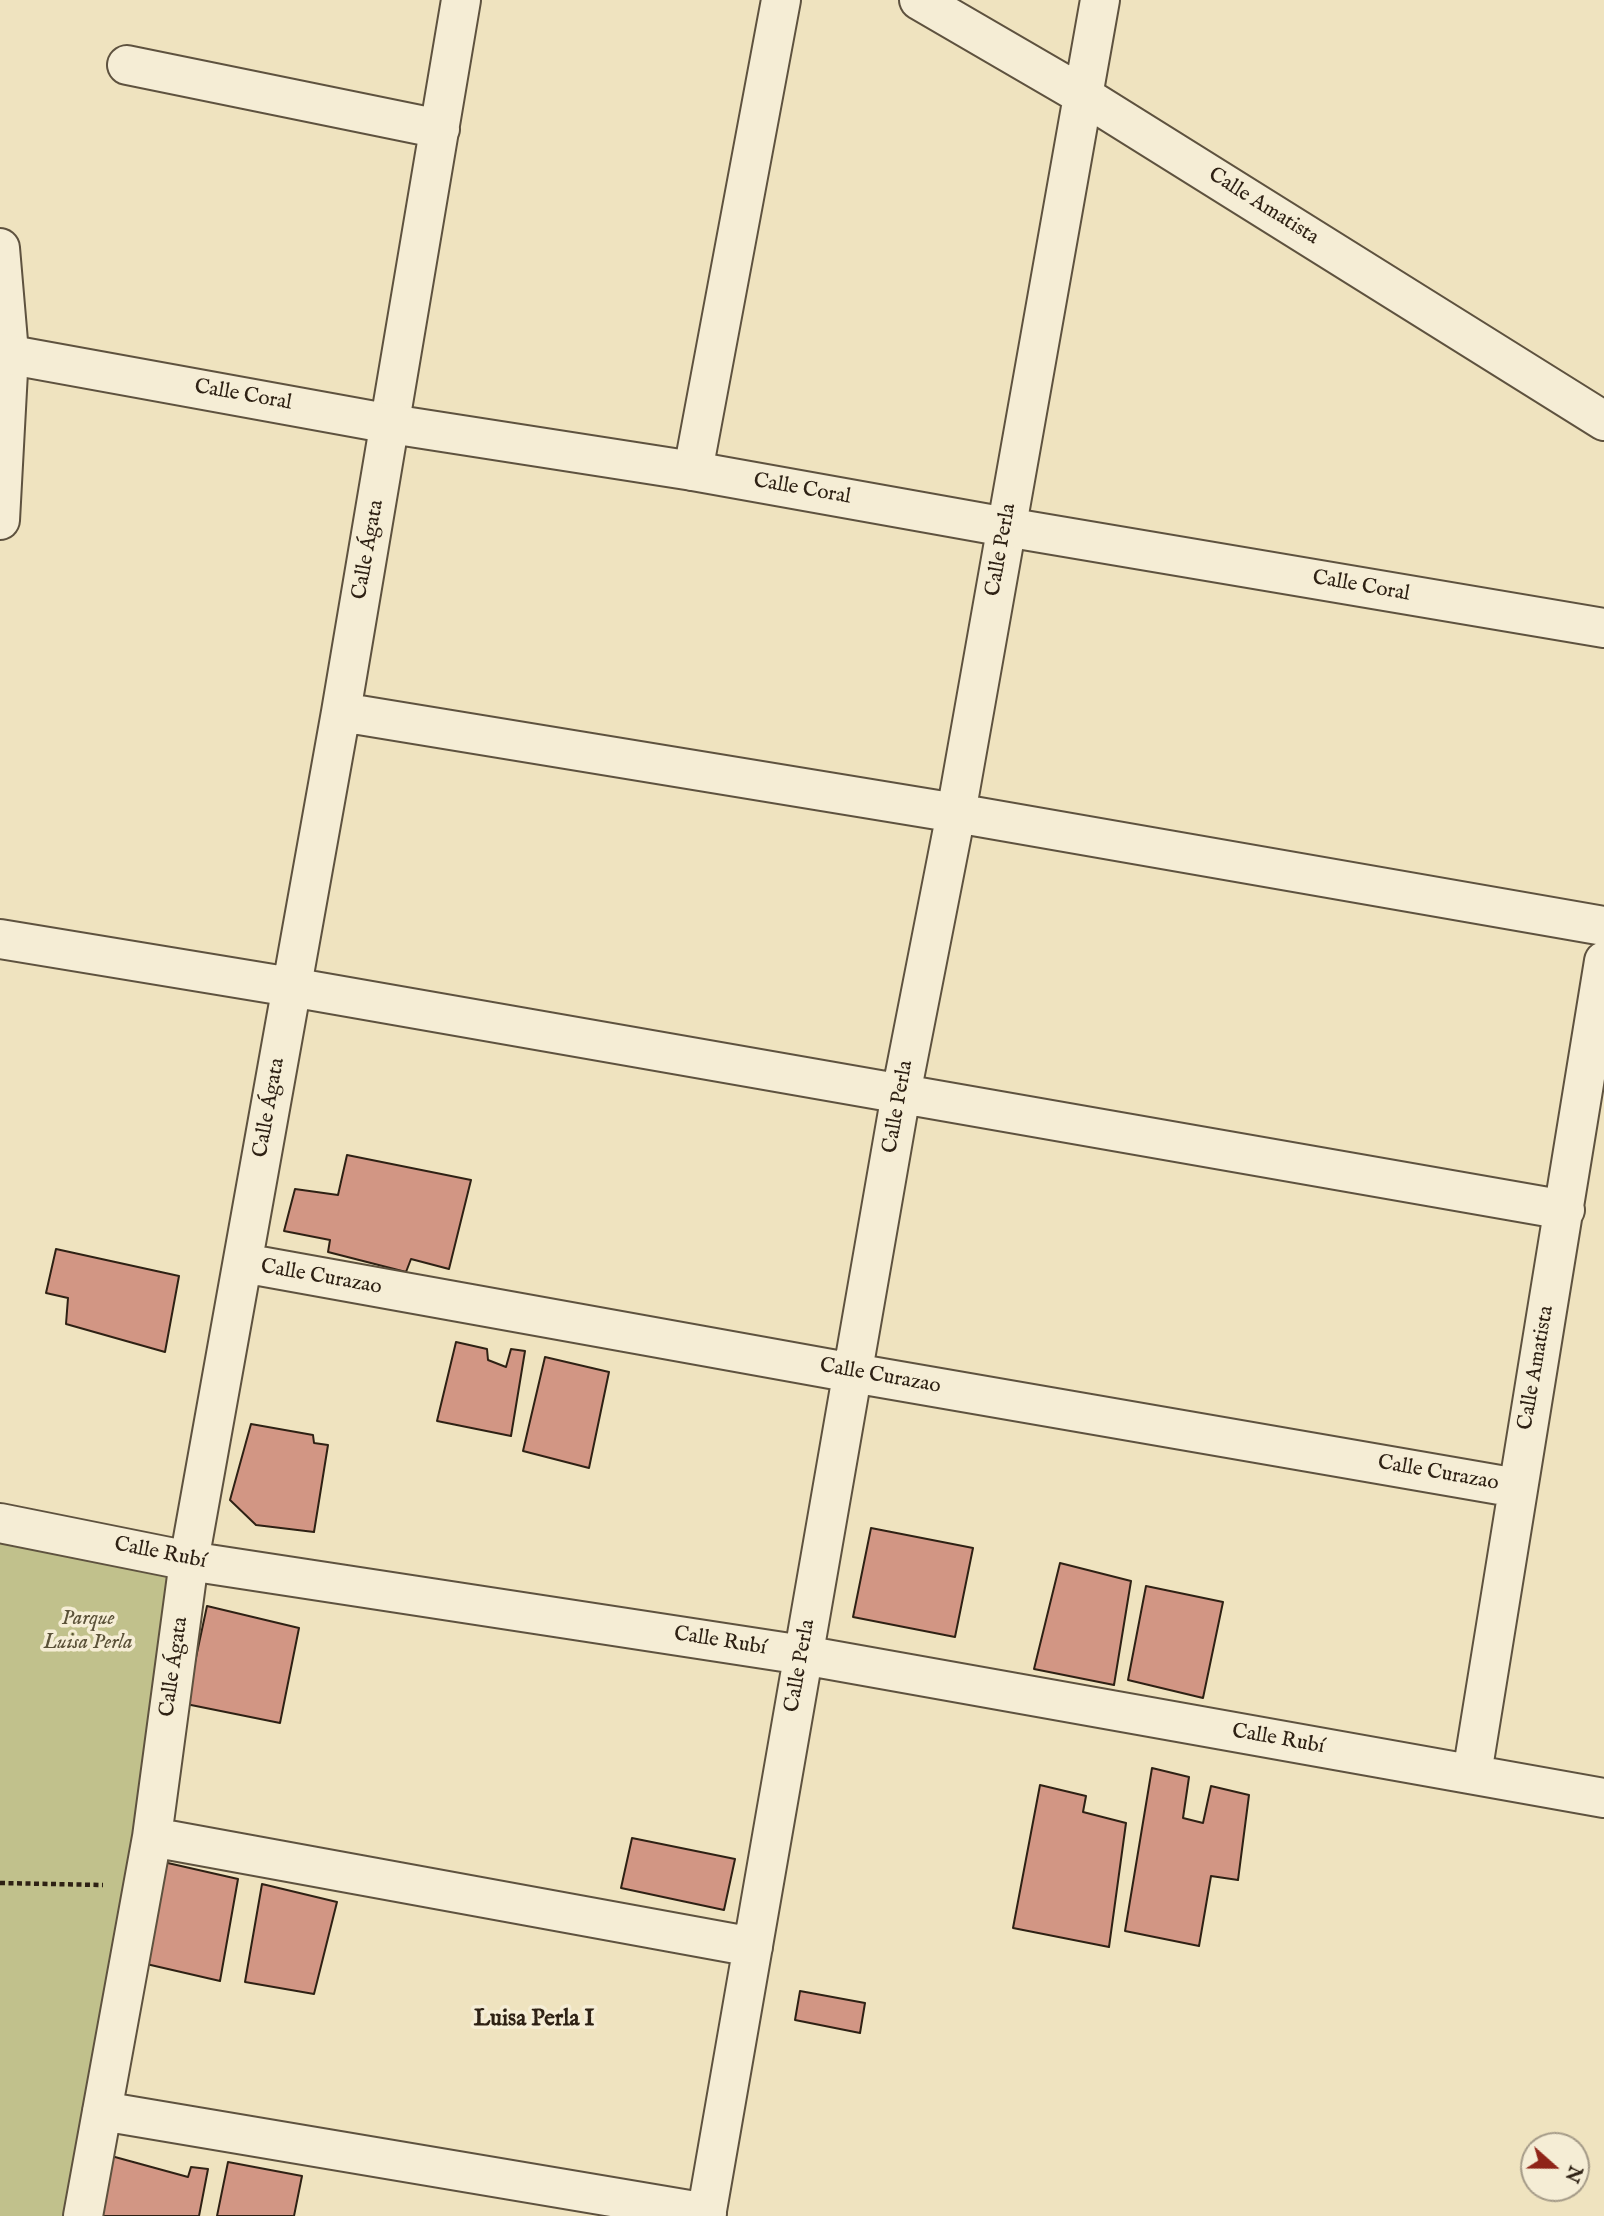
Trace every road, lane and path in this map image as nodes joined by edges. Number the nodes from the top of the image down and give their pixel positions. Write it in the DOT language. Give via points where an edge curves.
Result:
graph roads {
  1 [pos="461,0"];
  2 [pos="781,0"];
  3 [pos="919,0"];
  4 [pos="1100,0"];
  5 [pos="127,65"];
  6 [pos="1084,96"];
  7 [pos="440,129"];
  8 [pos="0,248"];
  9 [pos="5,353"];
  10 [pos="1604,421"];
  11 [pos="391,424"];
  12 [pos="694,471"];
  13 [pos="0,520"];
  14 [pos="1006,527"];
  15 [pos="1604,628"];
  16 [pos="341,712"];
  17 [pos="956,813"];
  18 [pos="1604,926"];
  19 [pos="0,939"];
  20 [pos="1604,961"];
  21 [pos="291,987"];
  22 [pos="901,1094"];
  23 [pos="1565,1210"];
  24 [pos="243,1264"];
  25 [pos="853,1373"];
  26 [pos="1517,1488"];
  27 [pos="0,1523"];
  28 [pos="189,1561"];
  29 [pos="803,1655"];
  30 [pos="1472,1774"];
  31 [pos="1604,1798"];
  32 [pos="152,1837"];
  33 [pos="0,1882"];
  34 [pos="143,1886"];
  35 [pos="753,1947"];
  36 [pos="102,2111"];
  37 [pos="707,2214"];
  38 [pos="83,2216"];
  1 -- 7 [label="street, Calle Ágata"];
  2 -- 12 [label="street"];
  3 -- 6 [label="street, Calle Amatista"];
  4 -- 6 [label="street, Calle Perla"];
  5 -- 7 [label="street"];
  6 -- 10 [label="street, Calle Amatista"];
  6 -- 14 [label="street, Calle Perla"];
  7 -- 11 [label="street, Calle Ágata"];
  8 -- 9 [label="street"];
  9 -- 11 [label="street, Calle Coral"];
  9 -- 13 [label="street"];
  11 -- 12 [label="street, Calle Coral"];
  11 -- 16 [label="street, Calle Ágata"];
  12 -- 14 [label="street, Calle Coral"];
  14 -- 15 [label="street, Calle Coral"];
  14 -- 17 [label="street, Calle Perla"];
  16 -- 17 [label="street"];
  16 -- 21 [label="street, Calle Ágata"];
  17 -- 18 [label="street"];
  17 -- 22 [label="street, Calle Perla"];
  19 -- 21 [label="street"];
  20 -- 23 [label="street, Calle Amatista"];
  21 -- 22 [label="street"];
  21 -- 24 [label="street, Calle Ágata"];
  22 -- 23 [label="street"];
  22 -- 25 [label="street, Calle Perla"];
  23 -- 26 [label="street, Calle Amatista"];
  24 -- 25 [label="street, Calle Curazao"];
  24 -- 28 [label="street, Calle Ágata"];
  25 -- 26 [label="street, Calle Curazao"];
  25 -- 29 [label="street, Calle Perla"];
  26 -- 30 [label="street, Calle Amatista"];
  27 -- 28 [label="street, Calle Rubí"];
  28 -- 29 [label="street, Calle Rubí"];
  28 -- 32 [label="street, Calle Ágata"];
  29 -- 30 [label="street, Calle Rubí"];
  29 -- 35 [label="street, Calle Perla"];
  30 -- 31 [label="street, Calle Rubí"];
  32 -- 34 [label="street, Calle Ágata"];
  32 -- 35 [label="street"];
  33 -- 34 [label="path"];
  34 -- 36 [label="street, Calle Ágata"];
  35 -- 37 [label="street, Calle Perla"];
  36 -- 37 [label="street"];
  36 -- 38 [label="street, Calle Ágata"];
}
